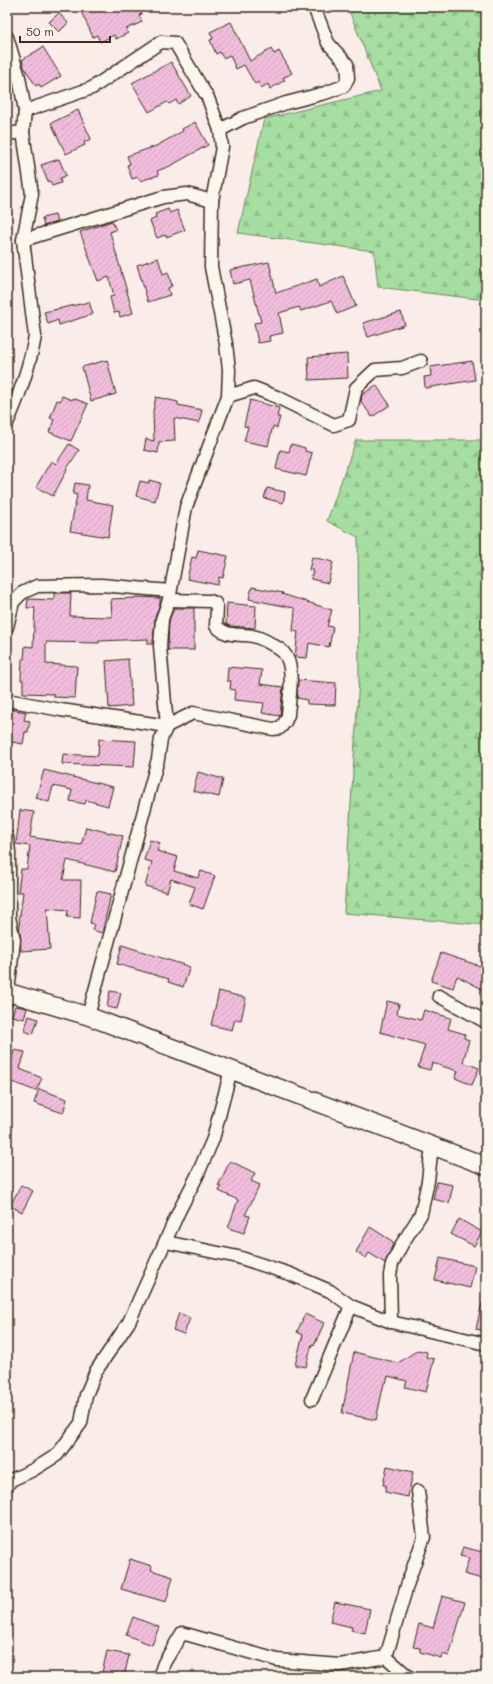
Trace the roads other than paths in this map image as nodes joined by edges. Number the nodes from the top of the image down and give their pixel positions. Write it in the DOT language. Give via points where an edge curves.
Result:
graph roads {
  1 [pos="314,7"];
  2 [pos="7,37"];
  3 [pos="25,111"];
  4 [pos="220,130"];
  5 [pos="23,132"];
  6 [pos="7,134"];
  7 [pos="212,201"];
  8 [pos="24,240"];
  9 [pos="421,361"];
  10 [pos="228,396"];
  11 [pos="7,423"];
  12 [pos="170,595"];
  13 [pos="7,627"];
  14 [pos="7,700"];
  15 [pos="167,726"];
  16 [pos="7,837"];
  17 [pos="8,994"];
  18 [pos="439,996"];
  19 [pos="88,1016"];
  20 [pos="486,1022"];
  21 [pos="231,1070"];
  22 [pos="432,1145"];
  23 [pos="486,1166"];
  24 [pos="166,1242"];
  25 [pos="351,1306"];
  26 [pos="391,1322"];
  27 [pos="486,1344"];
  28 [pos="312,1399"];
  29 [pos="7,1486"];
  30 [pos="418,1491"];
  31 [pos="386,1657"];
  32 [pos="159,1677"];
  33 [pos="410,1677"];
  1 -- 4 [label="street" via="328,43 346,64 348,78 344,86 243,118"];
  2 -- 3 [label="street" via="19,77"];
  3 -- 4 [label="street" via="92,88 161,42 174,43 208,98"];
  3 -- 5 [label="street"];
  4 -- 7 [label="street" via="222,147"];
  5 -- 6 [label="street"];
  5 -- 8 [label="street" via="32,194"];
  7 -- 8 [label="street" via="187,194 163,197"];
  7 -- 10 [label="street" via="210,267 226,344"];
  8 -- 11 [label="street" via="35,336 13,412"];
  9 -- 10 [label="street" via="402,368 375,370 356,388 349,420 334,424 254,388"];
  10 -- 12 [label="street" via="186,507"];
  12 -- 13 [label="street" via="101,585 37,586 13,602"];
  12 -- 15 [label="street" via="162,619 160,646"];
  12 -- 15 [label="street" via="215,603 216,626 220,630 230,635 245,634 265,640 283,652 288,659 291,673 288,715 280,728 260,728 193,713"];
  14 -- 15 [label="street"];
  15 -- 19 [label="street" via="161,739 158,759"];
  16 -- 17 [label="street" via="8,917 14,940"];
  17 -- 19 [label="street"];
  18 -- 20 [label="street"];
  19 -- 21 [label="street"];
  21 -- 22 [label="street"];
  21 -- 24 [label="street" via="213,1139"];
  22 -- 23 [label="street"];
  22 -- 26 [label="street" via="421,1214 402,1244 391,1270"];
  24 -- 25 [label="street" via="238,1257 290,1274 330,1291"];
  24 -- 29 [label="street" via="129,1322 96,1371 86,1395 81,1423 57,1455 11,1480"];
  25 -- 26 [label="street"];
  25 -- 28 [label="street"];
  26 -- 27 [label="street"];
  30 -- 31 [label="street" via="424,1537"];
  31 -- 32 [label="street" via="340,1665 277,1660 182,1633 164,1663"];
  31 -- 33 [label="street"];
}
